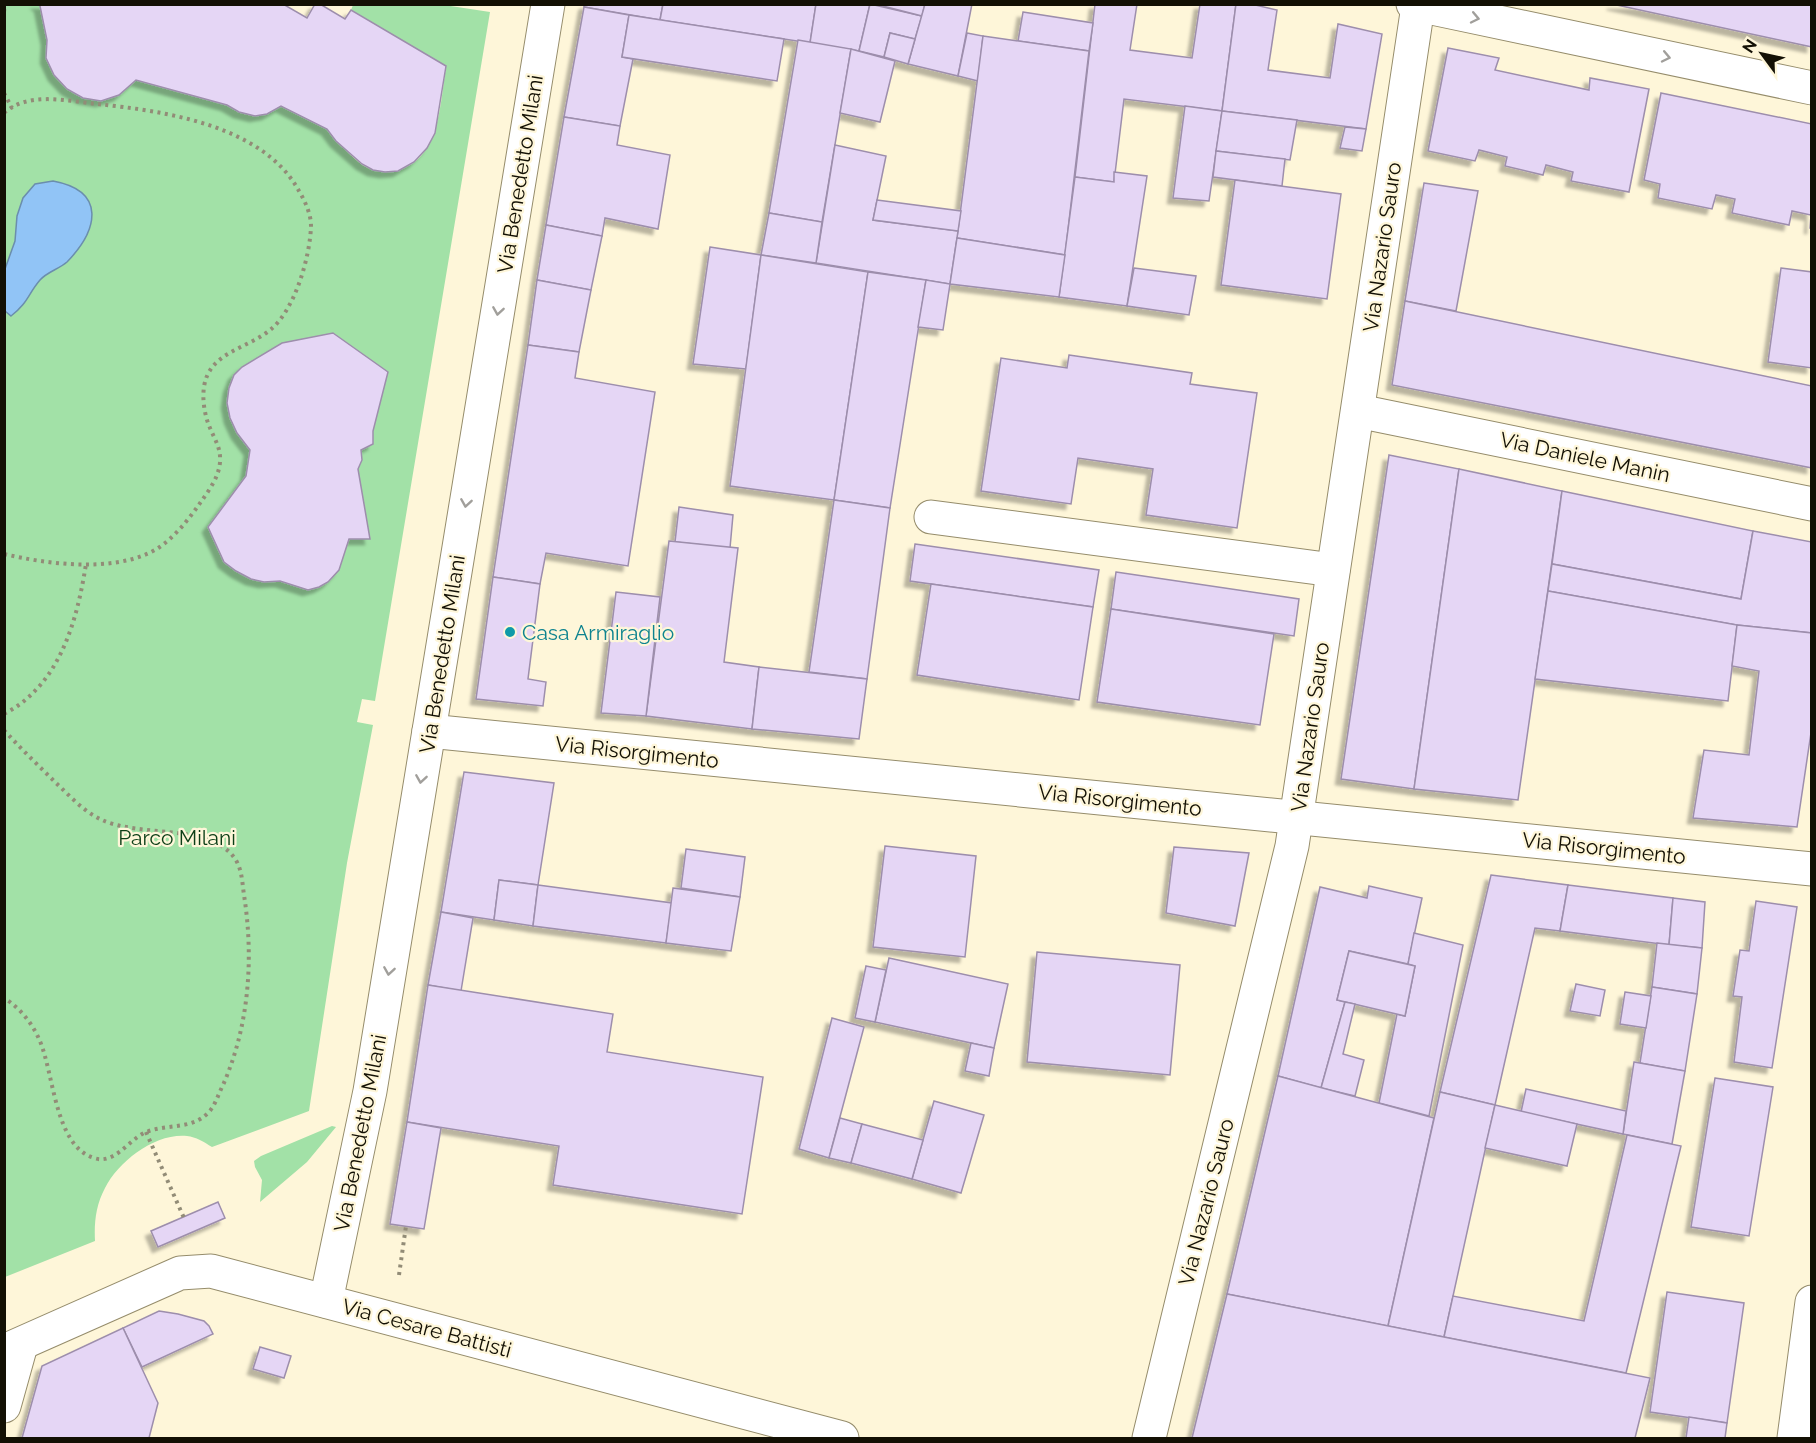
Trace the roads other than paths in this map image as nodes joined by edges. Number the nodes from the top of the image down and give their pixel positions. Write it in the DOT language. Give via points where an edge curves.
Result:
graph roads {
  1 [pos="548,4"];
  2 [pos="1415,5"];
  3 [pos="1812,88"];
  4 [pos="1358,411"];
  5 [pos="1812,504"];
  6 [pos="931,517"];
  7 [pos="1333,570"];
  8 [pos="429,731"];
  9 [pos="1297,817"];
  10 [pos="1812,869"];
  11 [pos="326,1301"];
  12 [pos="1812,1302"];
  13 [pos="13,1348"];
  14 [pos="4,1406"];
  15 [pos="842,1438"];
  16 [pos="1149,1438"];
  17 [pos="1794,1438"];
  1 -- 8 [label="street, Via Benedetto Milani, one-way"];
  2 -- 3 [label="street, one-way"];
  2 -- 4 [label="street, Via Nazario Sauro"];
  4 -- 5 [label="street, Via Daniele Manin"];
  4 -- 7 [label="street, Via Nazario Sauro"];
  6 -- 7 [label="street"];
  7 -- 9 [label="street, Via Nazario Sauro"];
  8 -- 9 [label="street, Via Risorgimento"];
  8 -- 11 [label="street, Via Benedetto Milani, one-way" via="370,1091"];
  9 -- 10 [label="street, Via Risorgimento"];
  9 -- 16 [label="street, Via Nazario Sauro"];
  11 -- 13 [label="street, Via Cesare Battisti" via="211,1271 180,1273"];
  11 -- 15 [label="street, Via Cesare Battisti"];
  12 -- 17 [label="street"];
  13 -- 14 [label="street"];
}
